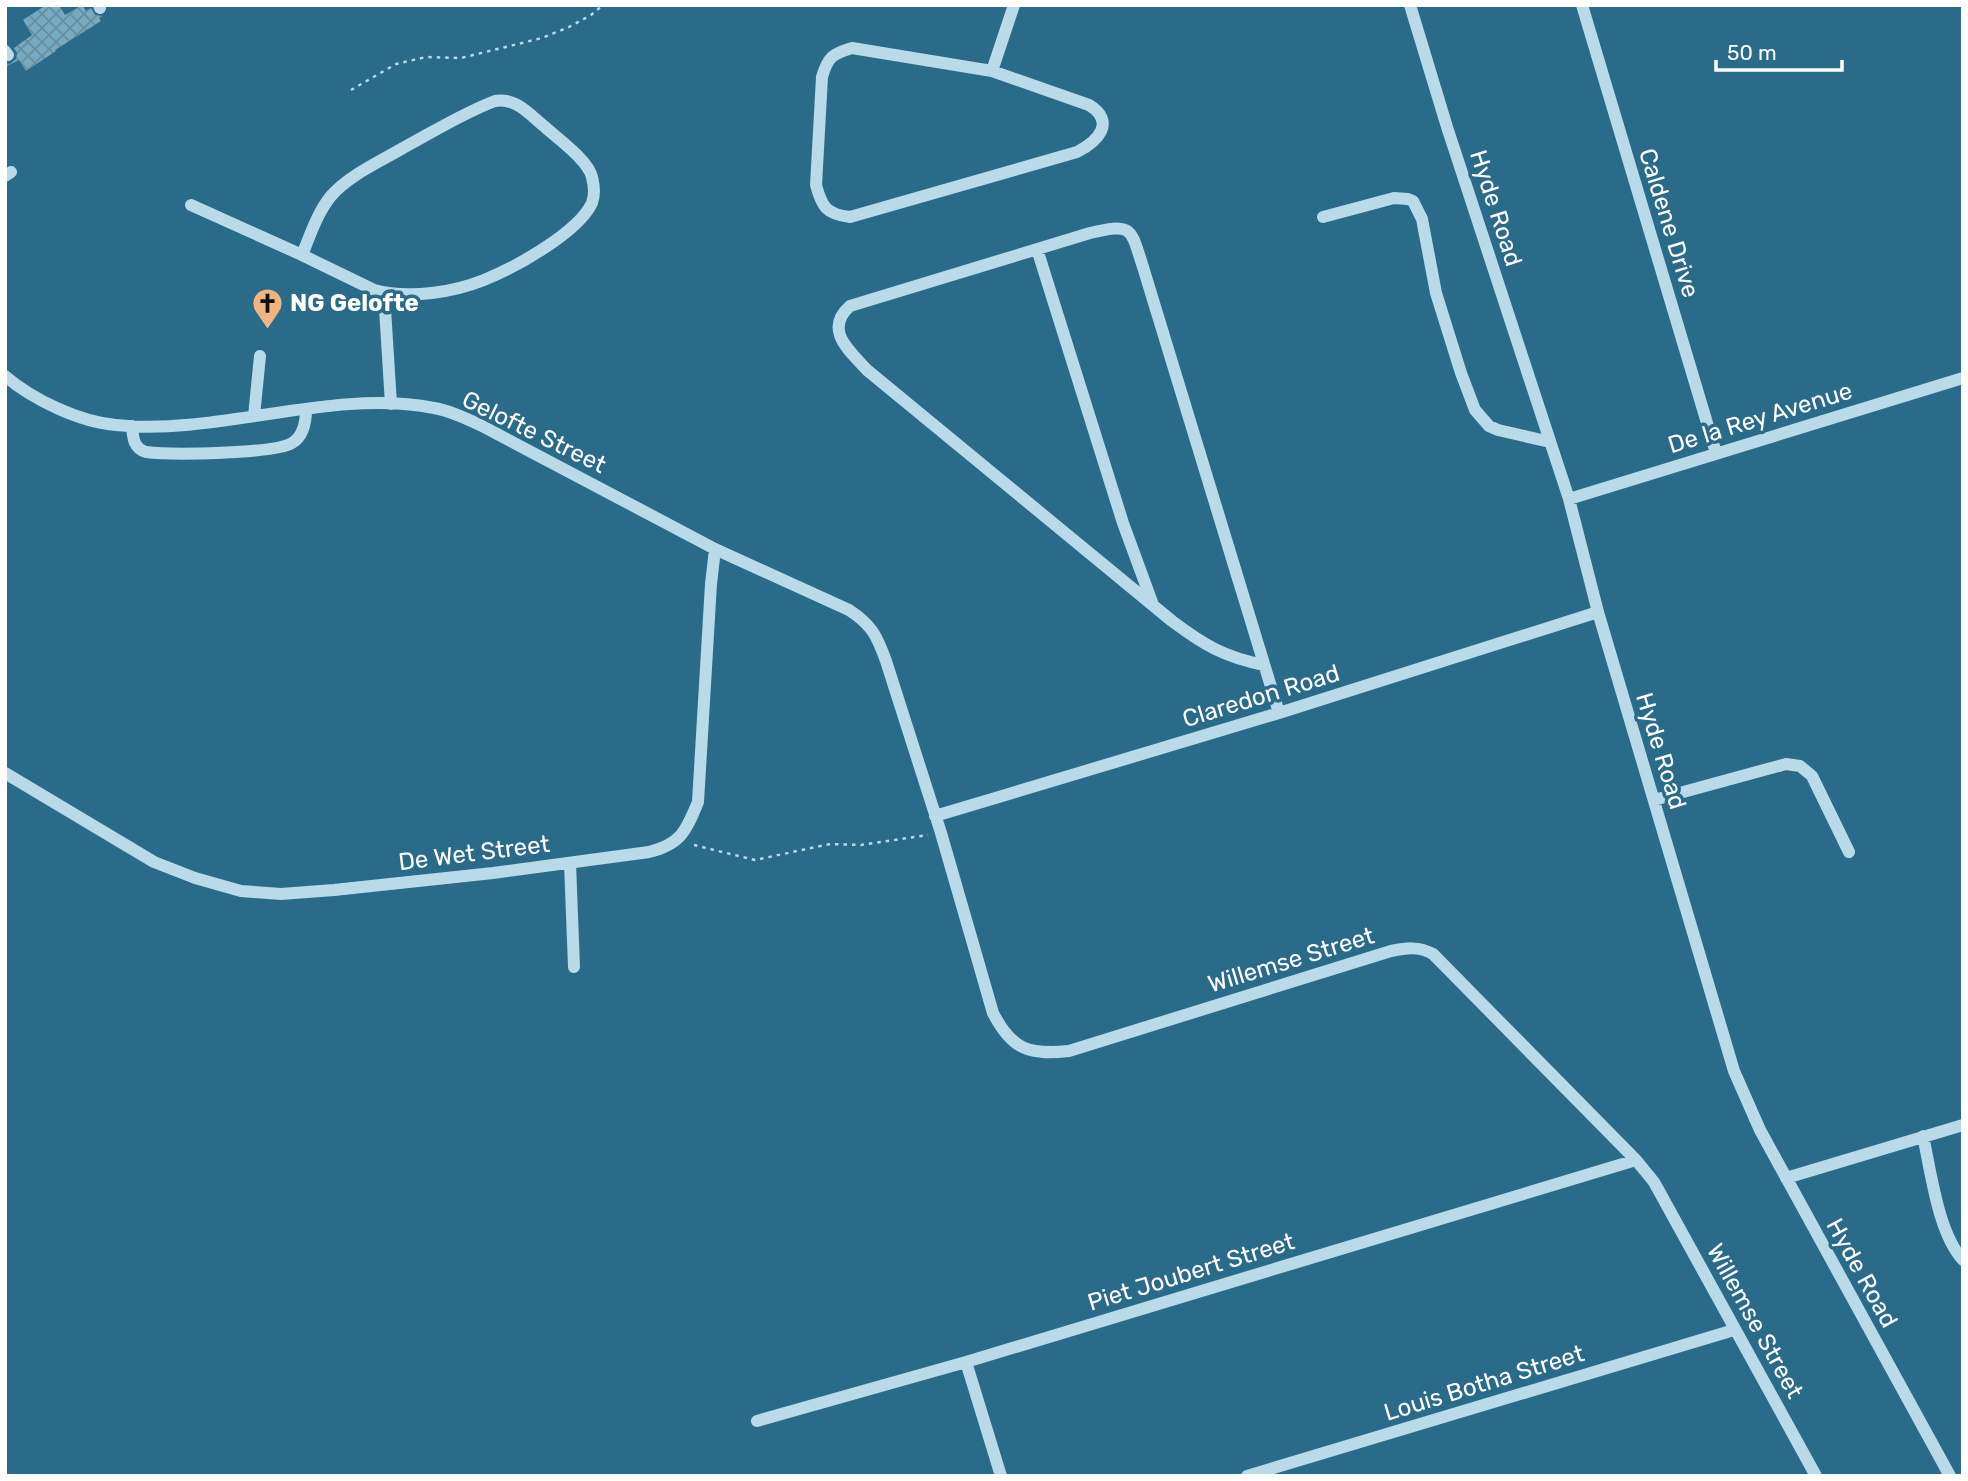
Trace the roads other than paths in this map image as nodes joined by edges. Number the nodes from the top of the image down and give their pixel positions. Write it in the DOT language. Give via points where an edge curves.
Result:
graph roads {
  1 [pos="1014,5"];
  2 [pos="1409,5"];
  3 [pos="1582,5"];
  4 [pos="992,71"];
  5 [pos="191,205"];
  6 [pos="1323,217"];
  7 [pos="1037,249"];
  8 [pos="302,255"];
  9 [pos="384,293"];
  10 [pos="260,356"];
  11 [pos="5,376"];
  12 [pos="1963,378"];
  13 [pos="391,404"];
  14 [pos="306,410"];
  15 [pos="254,416"];
  16 [pos="132,426"];
  17 [pos="1550,442"];
  18 [pos="1716,453"];
  19 [pos="1569,499"];
  20 [pos="715,549"];
  21 [pos="823,598"];
  22 [pos="1152,603"];
  23 [pos="1598,612"];
  24 [pos="1264,665"];
  25 [pos="1279,713"];
  26 [pos="5,773"];
  27 [pos="1654,800"];
  28 [pos="936,816"];
  29 [pos="1849,852"];
  30 [pos="570,863"];
  31 [pos="574,967"];
  32 [pos="1963,1125"];
  33 [pos="1923,1136"];
  34 [pos="1636,1160"];
  35 [pos="1786,1178"];
  36 [pos="1963,1260"];
  37 [pos="1734,1330"];
  38 [pos="966,1362"];
  39 [pos="757,1421"];
  40 [pos="1001,1476"];
  41 [pos="1247,1476"];
  42 [pos="1816,1476"];
  43 [pos="1950,1476"];
  1 -- 4 [label="street"];
  2 -- 17 [label="street, Hyde Road"];
  3 -- 18 [label="street, Caldene Drive"];
  4 -- 4 [label="street" via="852,48 835,53 822,77 816,185 825,207 850,217 1077,152 1098,138 1103,125 1096,109"];
  5 -- 8 [label="street"];
  6 -- 17 [label="street" via="1394,198 1413,201 1422,219 1436,293 1475,410 1497,430"];
  7 -- 22 [label="street"];
  7 -- 22 [label="street" via="850,306 842,313 839,332 843,344 867,370"];
  7 -- 24 [label="street" via="1118,227 1133,238"];
  8 -- 9 [label="street"];
  8 -- 9 [label="street" via="319,215 344,185 430,133 495,101 505,99 521,106 591,173 594,195 588,210 556,240 512,267 482,281 433,293"];
  9 -- 13 [label="street"];
  10 -- 15 [label="street"];
  11 -- 16 [label="street, Gelofte Street" via="57,408"];
  12 -- 18 [label="street, De la Rey Avenue"];
  13 -- 14 [label="street, Gelofte Street"];
  13 -- 20 [label="street, Gelofte Street" via="458,415"];
  14 -- 15 [label="street, Gelofte Street"];
  14 -- 16 [label="street" via="299,437 273,450 146,452 135,444"];
  15 -- 16 [label="street, Gelofte Street"];
  17 -- 19 [label="street, Hyde Road"];
  18 -- 19 [label="street, De la Rey Avenue"];
  19 -- 23 [label="street, Hyde Road"];
  20 -- 21 [label="street, Gelofte Street"];
  20 -- 30 [label="street, De Wet Street" via="698,802 688,826 666,848"];
  21 -- 28 [label="street, Willemse Street" via="866,621 878,638"];
  22 -- 24 [label="street" via="1213,648"];
  23 -- 25 [label="street, Claredon Road"];
  23 -- 27 [label="street, Hyde Road"];
  24 -- 25 [label="street"];
  25 -- 28 [label="street, Claredon Road"];
  26 -- 30 [label="street, De Wet Street" via="154,862 241,891 334,890"];
  27 -- 29 [label="street" via="1786,764 1800,766 1812,776"];
  27 -- 35 [label="street, Hyde Road" via="1734,1071"];
  28 -- 34 [label="street, Willemse Street" via="993,1013 1001,1030 1027,1049 1069,1052 1391,951 1421,949 1444,964"];
  30 -- 31 [label="street"];
  32 -- 33 [label="street"];
  33 -- 35 [label="street"];
  33 -- 36 [label="street" via="1942,1222"];
  34 -- 37 [label="street, Willemse Street" via="1665,1200"];
  34 -- 38 [label="street, Piet Joubert Street"];
  35 -- 43 [label="street, Hyde Road"];
  37 -- 41 [label="street, Louis Botha Street"];
  37 -- 42 [label="street, Willemse Street"];
  38 -- 39 [label="street, Piet Joubert Street"];
  38 -- 40 [label="street"];
}
